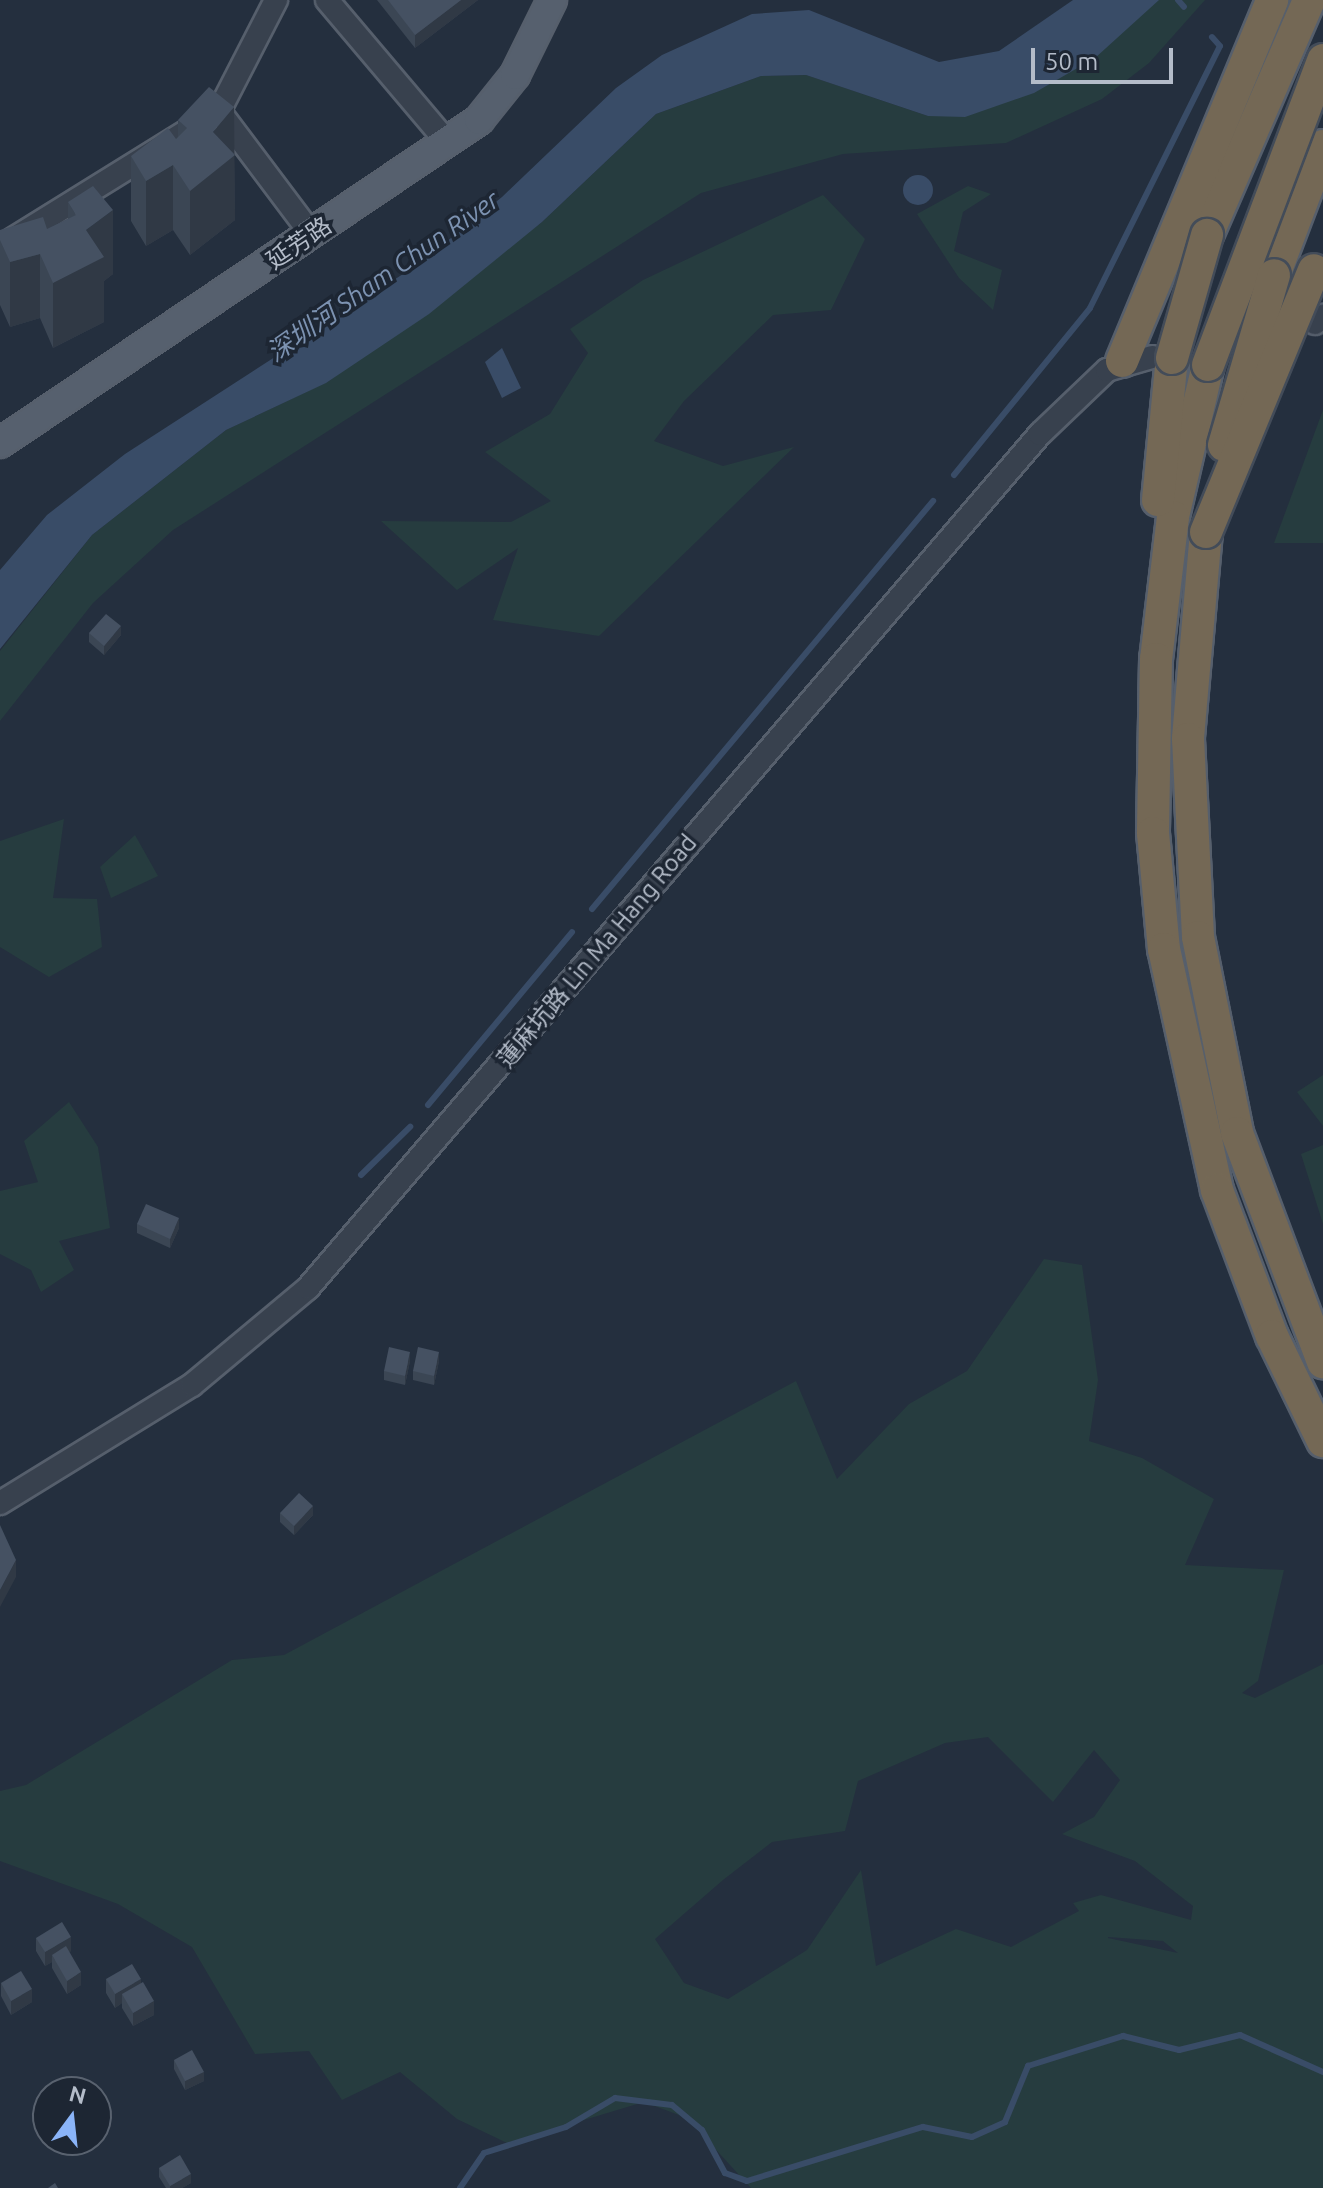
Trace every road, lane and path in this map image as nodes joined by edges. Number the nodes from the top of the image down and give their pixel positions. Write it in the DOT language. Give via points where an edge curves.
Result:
graph roads {
  1 [pos="276,0"];
  2 [pos="327,0"];
  3 [pos="552,0"];
  4 [pos="1272,0"];
  5 [pos="1309,0"];
  6 [pos="1323,60"];
  7 [pos="219,111"];
  8 [pos="447,142"];
  9 [pos="1323,146"];
  10 [pos="312,235"];
  11 [pos="0,247"];
  12 [pos="1323,249"];
  13 [pos="1137,359"];
  14 [pos="0,443"];
  15 [pos="1206,532"];
  16 [pos="1160,611"];
  17 [pos="1323,1362"];
  18 [pos="1323,1441"];
  19 [pos="0,1503"];
  1 -- 7 [label="street"];
  2 -- 8 [label="street"];
  3 -- 8 [label="main road, 延芳路" via="515,75 479,120"];
  4 -- 13 [label="highway"];
  5 -- 16 [label="highway, bridge" via="1207,235 1168,375 1156,535"];
  6 -- 16 [label="highway, bridge" via="1200,393"];
  7 -- 10 [label="street"];
  7 -- 11 [label="street"];
  8 -- 10 [label="main road, 延芳路"];
  9 -- 15 [label="highway, bridge" via="1242,375"];
  10 -- 14 [label="main road, 延芳路"];
  12 -- 15 [label="highway, bridge"];
  13 -- 19 [label="street, 蓮麻坑路 Lin Ma Hang Road" via="1040,434 308,1288 192,1385"];
  15 -- 17 [label="highway" via="1188,739 1198,937 1237,1133"];
  16 -- 18 [label="highway" via="1153,833 1175,1018 1234,1242"];
}
